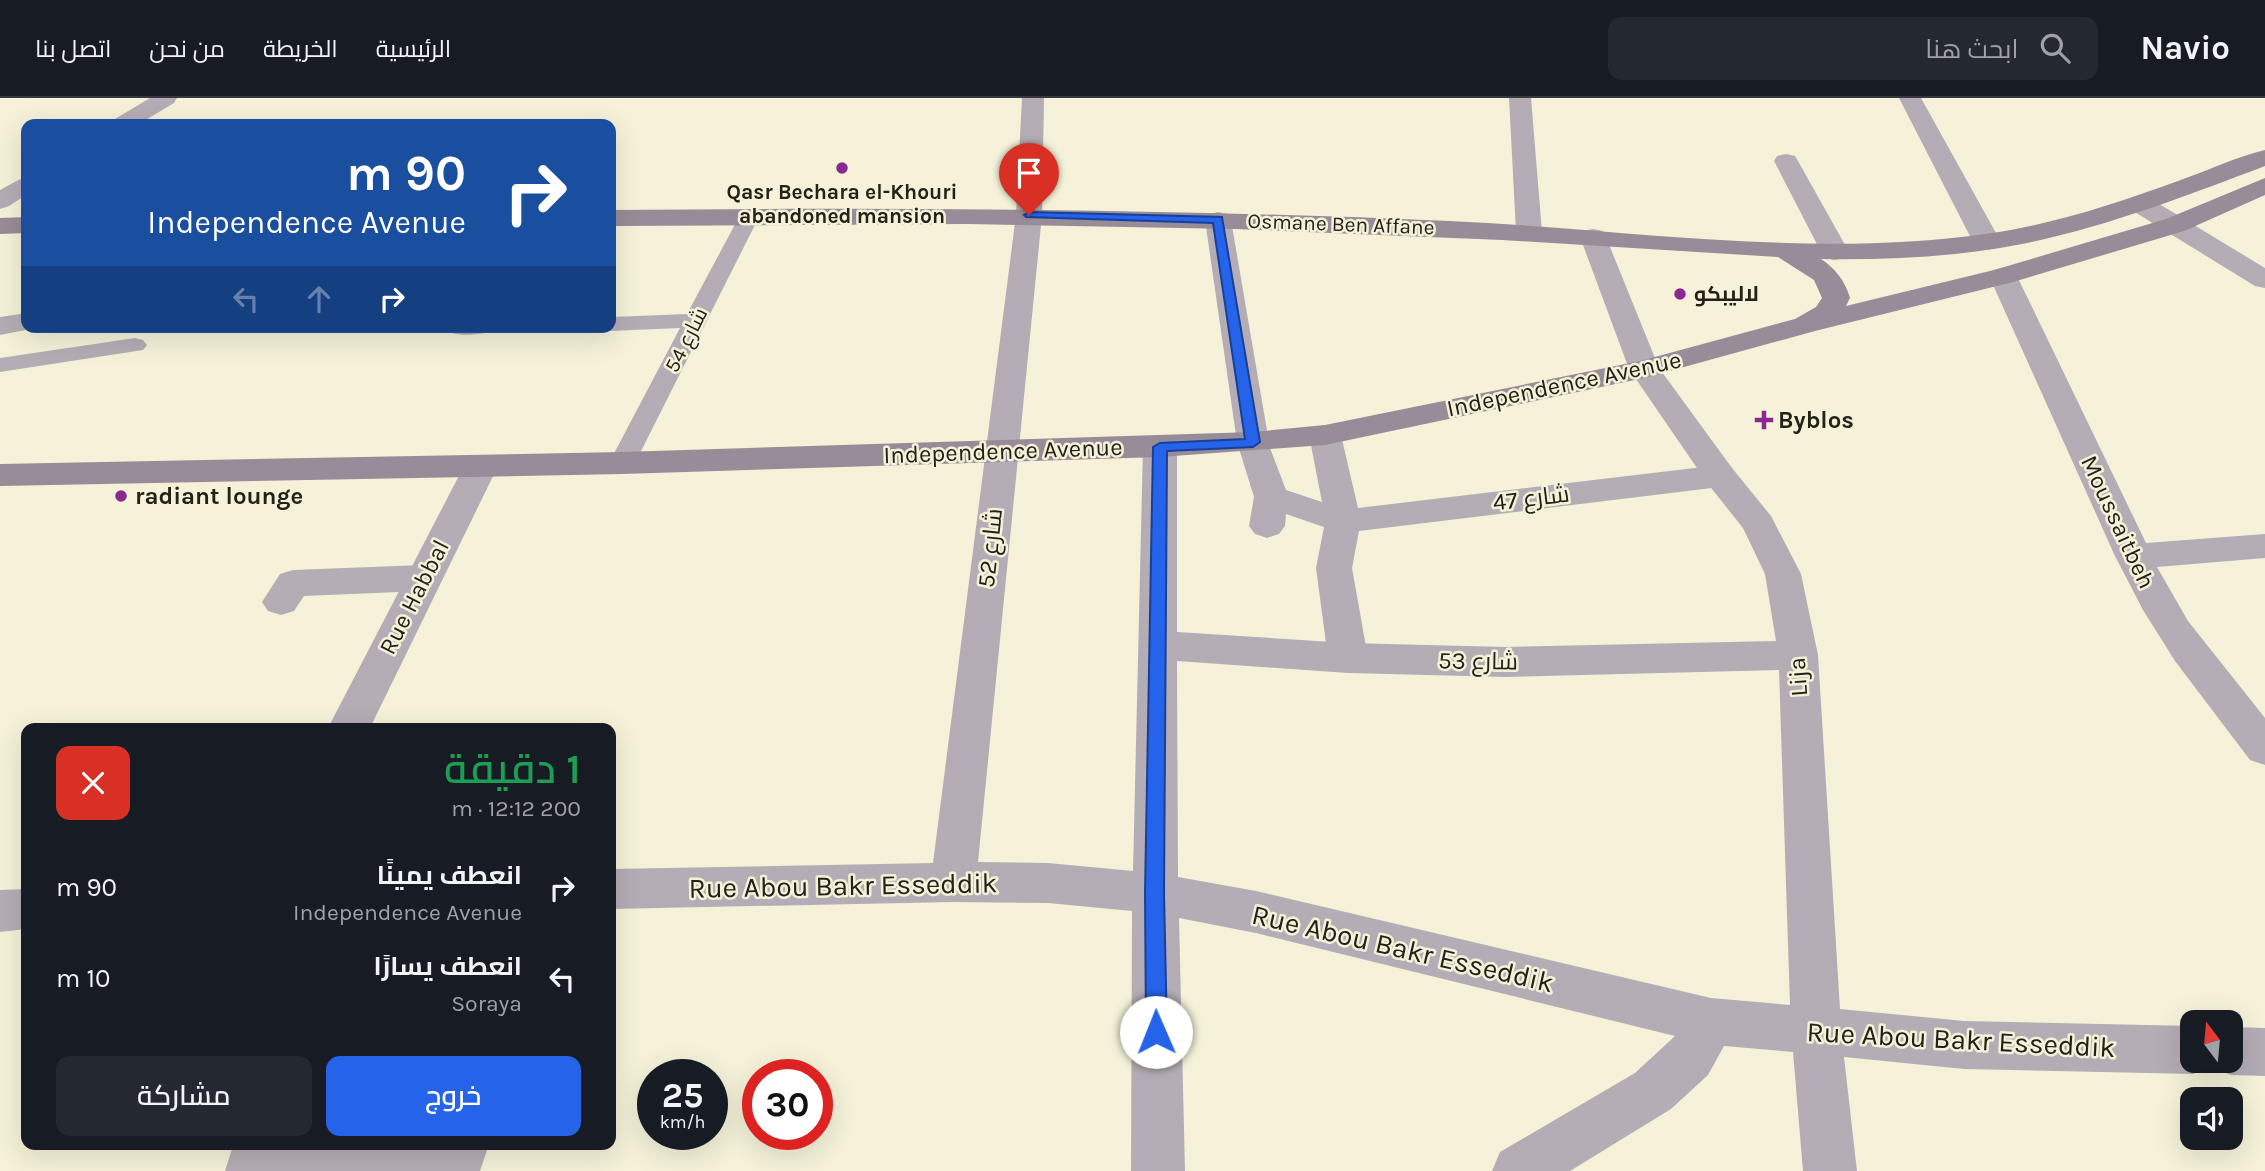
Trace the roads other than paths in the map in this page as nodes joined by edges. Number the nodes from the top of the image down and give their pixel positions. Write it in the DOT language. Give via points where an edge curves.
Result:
graph roads {
  1 [pos="166,98"];
  2 [pos="1033,98"];
  3 [pos="1520,98"];
  4 [pos="1910,98"];
  5 [pos="131,119"];
  6 [pos="2265,157"];
  7 [pos="1786,162"];
  8 [pos="2265,186"];
  9 [pos="21,187"];
  10 [pos="0,201"];
  11 [pos="2142,205"];
  12 [pos="1029,215"];
  13 [pos="750,217"];
  14 [pos="616,218"];
  15 [pos="1218,219"];
  16 [pos="2175,225"];
  17 [pos="0,226"];
  18 [pos="21,226"];
  19 [pos="1529,232"];
  20 [pos="1593,237"];
  21 [pos="1987,242"];
  22 [pos="1786,251"];
  23 [pos="1835,252"];
  24 [pos="2003,276"];
  25 [pos="2265,280"];
  26 [pos="695,321"];
  27 [pos="21,324"];
  28 [pos="616,324"];
  29 [pos="1805,325"];
  30 [pos="0,326"];
  31 [pos="135,345"];
  32 [pos="0,365"];
  33 [pos="1644,369"];
  34 [pos="1325,435"];
  35 [pos="1253,442"];
  36 [pos="1160,447"];
  37 [pos="1001,451"];
  38 [pos="622,463"];
  39 [pos="481,466"];
  40 [pos="0,475"];
  41 [pos="1720,476"];
  42 [pos="1343,521"];
  43 [pos="2265,546"];
  44 [pos="2133,556"];
  45 [pos="423,578"];
  46 [pos="281,602"];
  47 [pos="1159,645"];
  48 [pos="1798,655"];
  49 [pos="1348,658"];
  50 [pos="351,723"];
  51 [pos="2265,748"];
  52 [pos="953,881"];
  53 [pos="616,889"];
  54 [pos="1154,893"];
  55 [pos="21,909"];
  56 [pos="0,911"];
  57 [pos="1711,1021"];
  58 [pos="1816,1032"];
  59 [pos="2180,1050"];
  60 [pos="2244,1051"];
  61 [pos="2265,1052"];
  62 [pos="461,1150"];
  63 [pos="251,1168"];
  64 [pos="1158,1171"];
  65 [pos="1519,1171"];
  66 [pos="1830,1171"];
  1 -- 5 [label="street"];
  2 -- 12 [label="street, شارع 52"];
  3 -- 19 [label="street"];
  4 -- 21 [label="street"];
  6 -- 11 [label="main road"];
  7 -- 23 [label="street"];
  8 -- 16 [label="main road, Independence Avenue"];
  9 -- 10 [label="street"];
  11 -- 16 [label="street"];
  11 -- 21 [label="main road"];
  12 -- 13 [label="main road, Osmane Ben Affane"];
  12 -- 15 [label="main road, Osmane Ben Affane"];
  12 -- 37 [label="street, شارع 52"];
  13 -- 14 [label="main road, Osmane Ben Affane"];
  13 -- 26 [label="lane, شارع 54"];
  15 -- 19 [label="main road, Osmane Ben Affane"];
  15 -- 35 [label="street"];
  16 -- 24 [label="main road, Independence Avenue"];
  16 -- 25 [label="street"];
  17 -- 18 [label="main road"];
  19 -- 20 [label="main road, Osmane Ben Affane"];
  20 -- 22 [label="main road, Osmane Ben Affane"];
  20 -- 33 [label="street, Lija"];
  21 -- 23 [label="main road, Osmane Ben Affane"];
  22 -- 23 [label="main road, Osmane Ben Affane"];
  22 -- 29 [label="main road" via="1818,269 1835,290 1836,298 1827,313"];
  24 -- 29 [label="main road, Independence Avenue"];
  24 -- 44 [label="street, Moussaitbeh"];
  26 -- 28 [label="lane"];
  26 -- 38 [label="lane, شارع 54"];
  27 -- 30 [label="street"];
  29 -- 33 [label="main road, Independence Avenue"];
  31 -- 32 [label="lane"];
  33 -- 34 [label="main road, Independence Avenue"];
  33 -- 41 [label="street, Lija"];
  34 -- 35 [label="main road, Independence Avenue"];
  34 -- 42 [label="street"];
  35 -- 36 [label="main road, Independence Avenue"];
  35 -- 42 [label="street, شارع 47" via="1269,511"];
  36 -- 37 [label="main road, Independence Avenue"];
  36 -- 47 [label="street"];
  37 -- 38 [label="main road, Independence Avenue"];
  37 -- 52 [label="street, شارع 52"];
  38 -- 39 [label="main road, Independence Avenue"];
  39 -- 40 [label="main road, Independence Avenue"];
  39 -- 45 [label="street, Rue Habbal"];
  41 -- 42 [label="street, شارع 47"];
  41 -- 48 [label="street, Lija" via="1772,546 1783,574"];
  42 -- 49 [label="street" via="1334,568"];
  43 -- 44 [label="street"];
  44 -- 51 [label="street, Moussaitbeh" via="2185,647"];
  45 -- 46 [label="street" via="293,583"];
  45 -- 50 [label="street, Rue Habbal"];
  47 -- 49 [label="street, شارع 53"];
  47 -- 54 [label="street"];
  48 -- 49 [label="street, شارع 53" via="1506,662"];
  48 -- 58 [label="street, Lija"];
  52 -- 53 [label="street, Rue Abou Bakr Esseddik"];
  52 -- 54 [label="street, Rue Abou Bakr Esseddik" via="1048,883"];
  54 -- 57 [label="street, Rue Abou Bakr Esseddik" via="1256,912"];
  54 -- 64 [label="street"];
  55 -- 56 [label="street"];
  57 -- 58 [label="street, Rue Abou Bakr Esseddik"];
  57 -- 65 [label="street" via="1690,1058 1653,1091"];
  58 -- 59 [label="street, Rue Abou Bakr Esseddik" via="1964,1045"];
  58 -- 66 [label="street, Lija"];
  60 -- 61 [label="street"];
  62 -- 63 [label="street" via="454,1170"];
}
